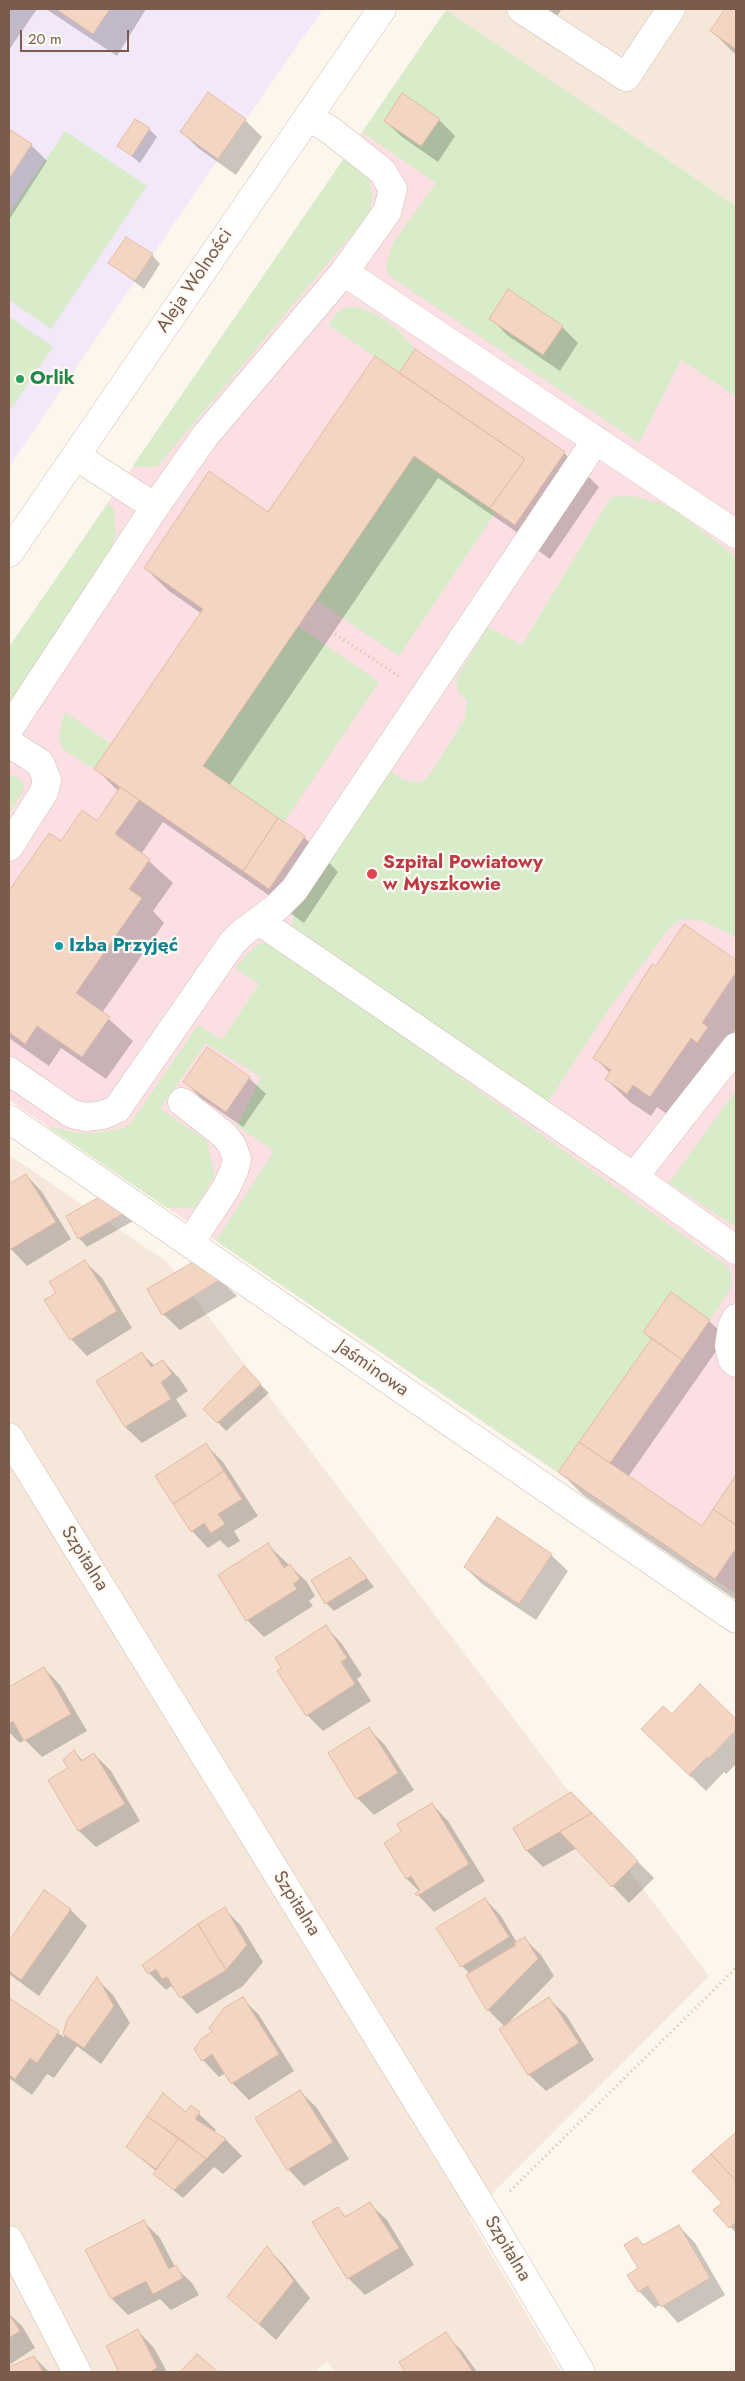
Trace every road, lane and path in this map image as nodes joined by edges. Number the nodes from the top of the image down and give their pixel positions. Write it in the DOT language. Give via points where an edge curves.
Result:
graph roads {
  1 [pos="382,9"];
  2 [pos="521,9"];
  3 [pos="671,9"];
  4 [pos="308,118"];
  5 [pos="344,272"];
  6 [pos="596,440"];
  7 [pos="76,456"];
  8 [pos="155,506"];
  9 [pos="736,534"];
  10 [pos="9,554"];
  11 [pos="306,615"];
  12 [pos="425,694"];
  13 [pos="9,729"];
  14 [pos="9,743"];
  15 [pos="9,847"];
  16 [pos="259,921"];
  17 [pos="736,1047"];
  18 [pos="9,1071"];
  19 [pos="182,1102"];
  20 [pos="9,1119"];
  21 [pos="634,1177"];
  22 [pos="190,1243"];
  23 [pos="736,1250"];
  24 [pos="736,1318"];
  25 [pos="736,1363"];
  26 [pos="9,1437"];
  27 [pos="736,1619"];
  28 [pos="736,1968"];
  29 [pos="487,2215"];
  30 [pos="9,2240"];
  31 [pos="77,2372"];
  32 [pos="581,2372"];
  1 -- 4 [label="street, Aleja Wolności"];
  2 -- 3 [label="street" via="626,77"];
  4 -- 5 [label="street" via="330,130 382,171 393,189 387,212"];
  4 -- 7 [label="street, Aleja Wolności"];
  5 -- 6 [label="street"];
  5 -- 8 [label="street" via="205,436"];
  6 -- 9 [label="street"];
  6 -- 12 [label="street"];
  7 -- 8 [label="street"];
  7 -- 10 [label="street, Aleja Wolności"];
  8 -- 13 [label="street"];
  11 -- 12 [label="path"];
  12 -- 16 [label="street" via="294,890"];
  14 -- 15 [label="street" via="40,763 47,780 44,792"];
  16 -- 18 [label="street" via="232,943 117,1108 103,1115 86,1117 72,1114"];
  16 -- 21 [label="street"];
  17 -- 21 [label="street"];
  19 -- 22 [label="street" via="223,1134 237,1159 226,1188"];
  20 -- 22 [label="street, Jaśminowa"];
  21 -- 23 [label="street"];
  22 -- 27 [label="street, Jaśminowa"];
  24 -- 25 [label="street" via="729,1346"];
  26 -- 29 [label="street, Szpitalna"];
  28 -- 29 [label="path"];
  29 -- 32 [label="street, Szpitalna"];
  30 -- 31 [label="street"];
}
